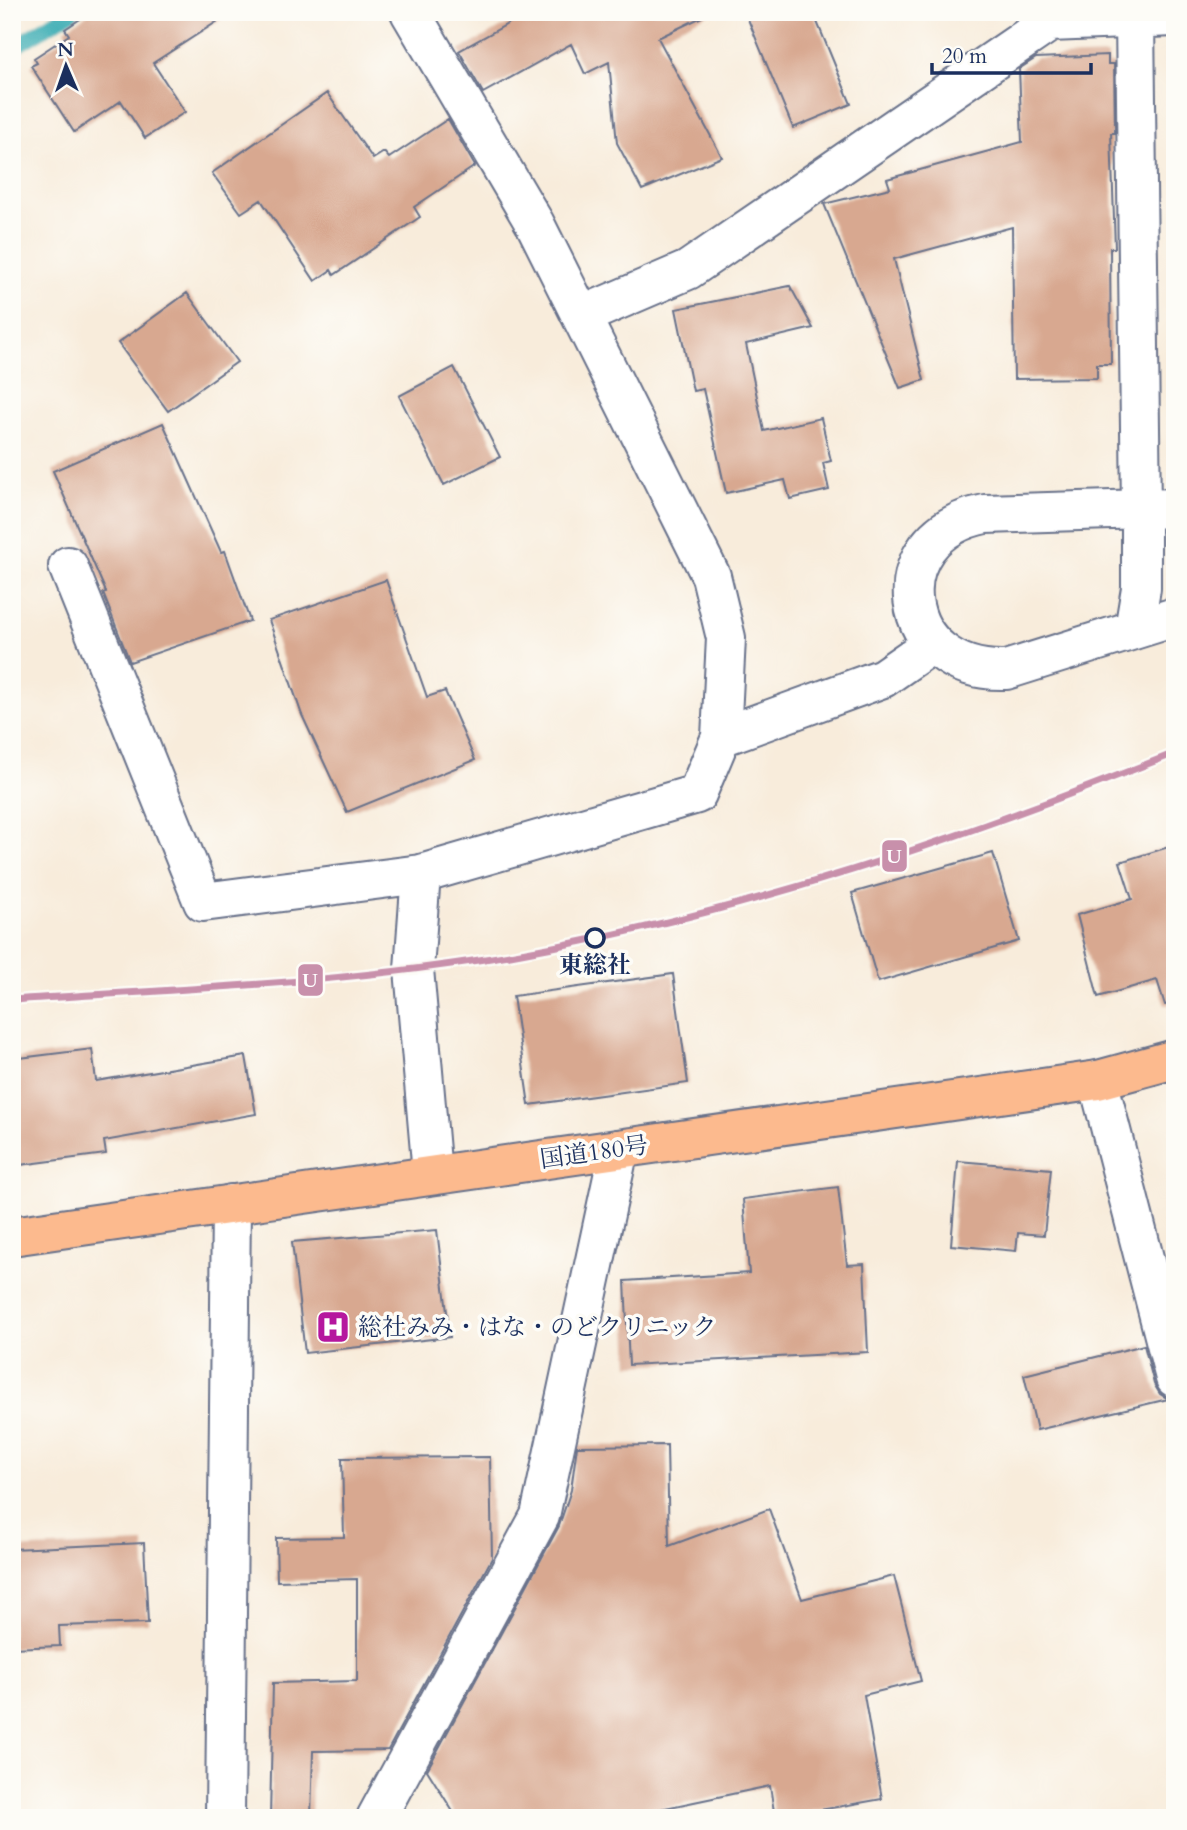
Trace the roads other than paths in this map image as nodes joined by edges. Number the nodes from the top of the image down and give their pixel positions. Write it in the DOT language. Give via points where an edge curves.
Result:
graph roads {
  1 [pos="410,12"];
  2 [pos="1110,17"];
  3 [pos="1175,18"];
  4 [pos="581,316"];
  5 [pos="1158,509"];
  6 [pos="68,566"];
  7 [pos="1175,617"];
  8 [pos="1134,629"];
  9 [pos="932,644"];
  10 [pos="722,737"];
  11 [pos="421,874"];
  12 [pos="1175,1059"];
  13 [pos="1098,1080"];
  14 [pos="618,1149"];
  15 [pos="432,1174"];
  16 [pos="231,1203"];
  17 [pos="12,1236"];
  18 [pos="1175,1378"];
  19 [pos="225,1818"];
  20 [pos="376,1818"];
  1 -- 4 [label="street" via="535,223"];
  2 -- 3 [label="street"];
  2 -- 4 [label="street" via="1050,22 688,270"];
  2 -- 5 [label="street"];
  4 -- 10 [label="street" via="711,576 726,638"];
  5 -- 8 [label="street"];
  5 -- 9 [label="street" via="985,514 944,528 921,556 912,588 921,629"];
  6 -- 11 [label="street" via="203,902"];
  7 -- 8 [label="street"];
  8 -- 9 [label="street" via="1006,670 962,666"];
  9 -- 10 [label="street" via="883,678"];
  10 -- 11 [label="street" via="697,794"];
  11 -- 15 [label="street" via="414,969"];
  12 -- 13 [label="highway, 国道180号"];
  13 -- 14 [label="highway, 国道180号"];
  13 -- 18 [label="street"];
  14 -- 15 [label="highway, 国道180号"];
  14 -- 20 [label="street" via="540,1516"];
  15 -- 16 [label="highway, 国道180号"];
  16 -- 17 [label="highway, 国道180号"];
  16 -- 19 [label="street"];
}
